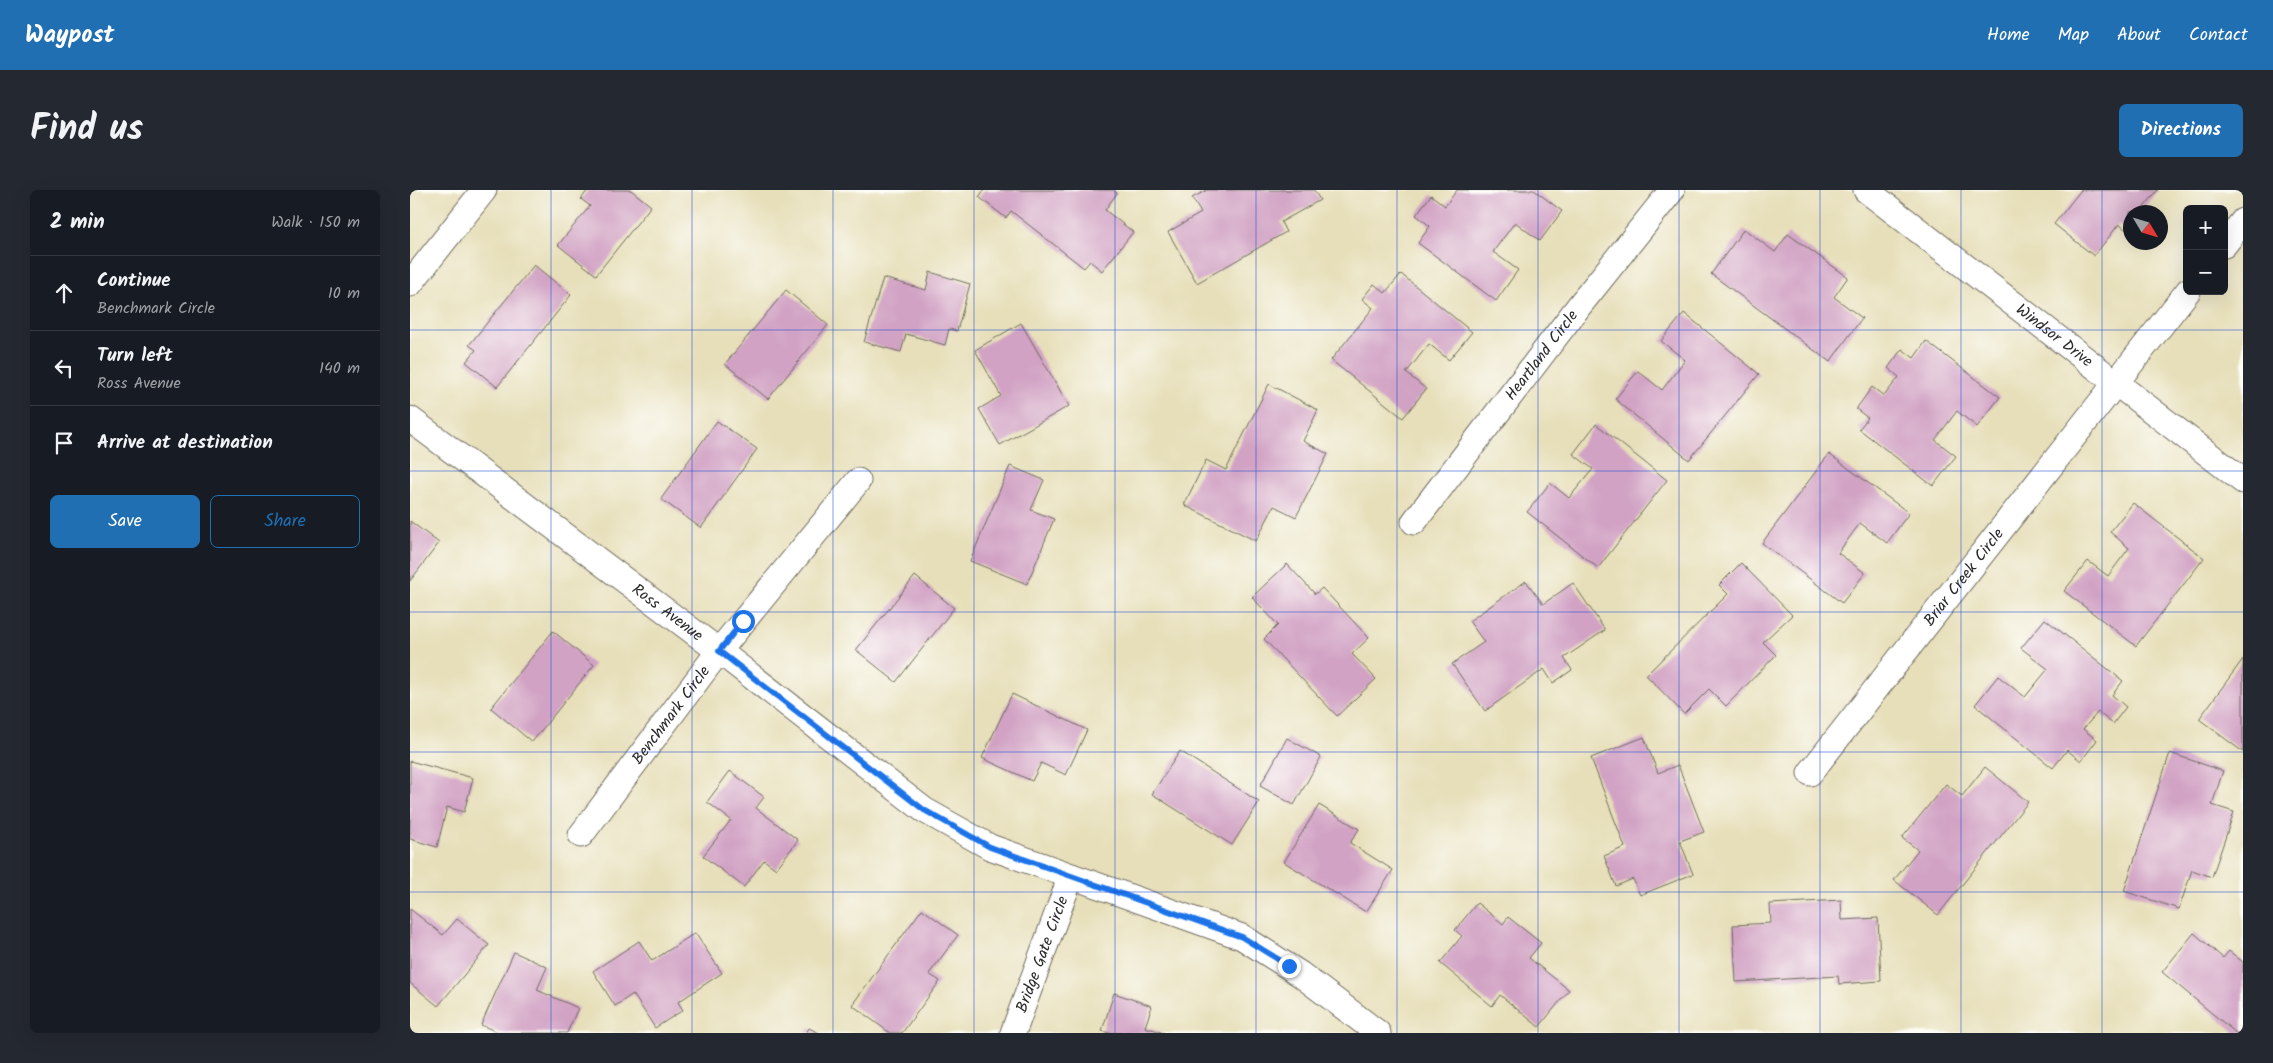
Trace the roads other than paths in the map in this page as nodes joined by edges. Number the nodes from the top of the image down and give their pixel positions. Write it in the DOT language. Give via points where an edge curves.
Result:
graph roads {
  1 [pos="484,190"];
  2 [pos="1672,190"];
  3 [pos="1866,190"];
  4 [pos="2243,221"];
  5 [pos="2228,240"];
  6 [pos="410,284"];
  7 [pos="2185,295"];
  8 [pos="2117,382"];
  9 [pos="410,419"];
  10 [pos="858,481"];
  11 [pos="2243,481"];
  12 [pos="1414,522"];
  13 [pos="719,651"];
  14 [pos="1810,773"];
  15 [pos="581,835"];
  16 [pos="1071,876"];
  17 [pos="1013,1033"];
  18 [pos="1378,1033"];
  1 -- 6 [label="street"];
  2 -- 12 [label="street, Heartland Circle"];
  3 -- 8 [label="street, Windsor Drive"];
  4 -- 5 [label="street"];
  7 -- 8 [label="street, Briar Creek Circle"];
  8 -- 11 [label="street, Windsor Drive"];
  8 -- 14 [label="street, Briar Creek Circle"];
  9 -- 13 [label="street, Ross Avenue"];
  10 -- 13 [label="street, Benchmark Circle"];
  13 -- 15 [label="street, Benchmark Circle"];
  13 -- 16 [label="street, Ross Avenue" via="924,810 990,847"];
  16 -- 17 [label="street, Bridge Gate Circle"];
  16 -- 18 [label="street, Ross Avenue" via="1242,937 1300,974"];
}
